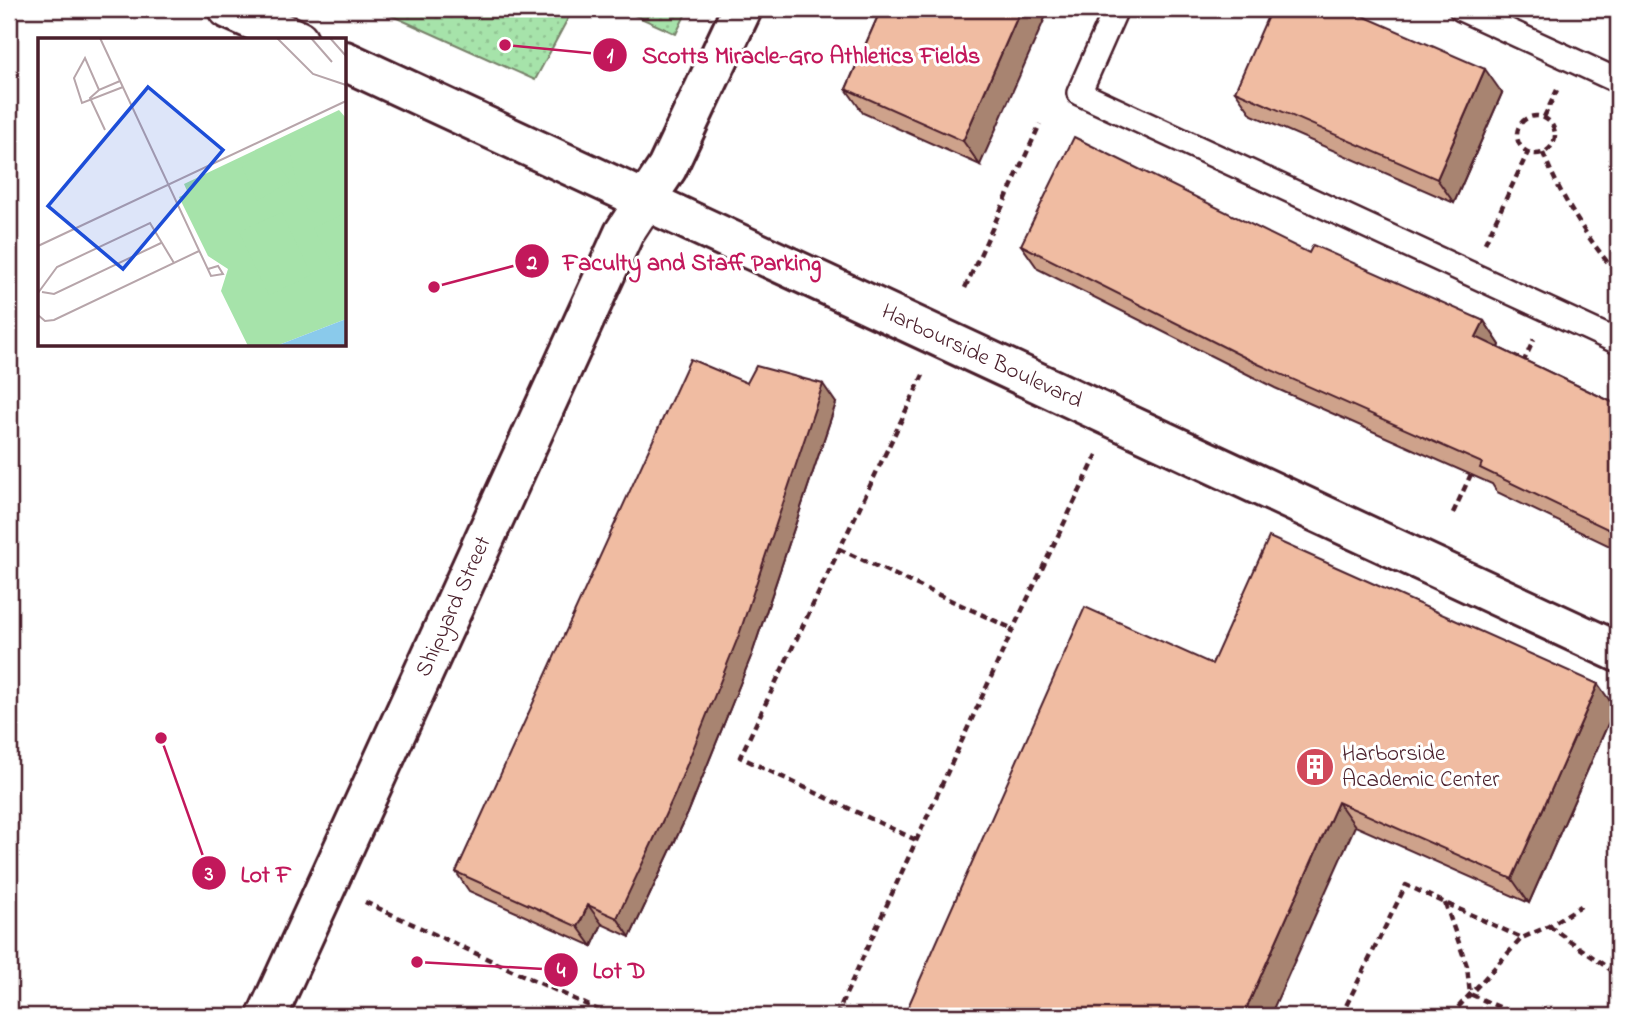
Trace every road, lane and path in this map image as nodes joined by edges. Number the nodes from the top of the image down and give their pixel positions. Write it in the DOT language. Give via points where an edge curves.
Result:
graph roads {
  1 [pos="228,9"];
  2 [pos="742,9"];
  3 [pos="1116,9"];
  4 [pos="1461,9"];
  5 [pos="293,38"];
  6 [pos="346,61"];
  7 [pos="1618,81"];
  8 [pos="1560,82"];
  9 [pos="1544,117"];
  10 [pos="1040,124"];
  11 [pos="1528,152"];
  12 [pos="1543,153"];
  13 [pos="645,201"];
  14 [pos="1483,248"];
  15 [pos="1618,275"];
  16 [pos="965,288"];
  17 [pos="1537,332"];
  18 [pos="1618,342"];
  19 [pos="1520,369"];
  20 [pos="924,372"];
  21 [pos="1099,452"];
  22 [pos="1474,467"];
  23 [pos="1453,513"];
  24 [pos="838,549"];
  25 [pos="1013,629"];
  26 [pos="1618,652"];
  27 [pos="916,840"];
  28 [pos="362,901"];
  29 [pos="1444,902"];
  30 [pos="1581,906"];
  31 [pos="1549,926"];
  32 [pos="1522,938"];
  33 [pos="1618,975"];
  34 [pos="1470,994"];
  35 [pos="267,1016"];
  36 [pos="611,1016"];
  37 [pos="836,1016"];
  38 [pos="1342,1016"];
  39 [pos="1450,1016"];
  40 [pos="1518,1016"];
  1 -- 5 [label="street"];
  2 -- 13 [label="street, Shipyard Street" via="667,169"];
  3 -- 18 [label="lane" via="1079,93"];
  4 -- 7 [label="lane"];
  6 -- 13 [label="street, Harbourside Boulevard"];
  8 -- 9 [label="path"];
  9 -- 11 [label="path" via="1532,116 1518,126 1519,145"];
  9 -- 12 [label="path" via="1556,133 1552,146"];
  10 -- 16 [label="path"];
  11 -- 12 [label="path"];
  11 -- 14 [label="path"];
  12 -- 15 [label="path" via="1568,207"];
  13 -- 26 [label="street, Harbourside Boulevard"];
  13 -- 35 [label="street, Shipyard Street" via="618,245"];
  17 -- 19 [label="path"];
  20 -- 24 [label="path"];
  21 -- 25 [label="path"];
  22 -- 23 [label="path"];
  24 -- 25 [label="path"];
  24 -- 27 [label="path" via="740,757"];
  25 -- 27 [label="path"];
  27 -- 37 [label="path"];
  28 -- 36 [label="path"];
  29 -- 32 [label="path"];
  29 -- 34 [label="path" via="1467,966"];
  29 -- 38 [label="path" via="1406,885"];
  30 -- 31 [label="path"];
  31 -- 32 [label="path"];
  31 -- 33 [label="path"];
  32 -- 34 [label="path"];
  34 -- 39 [label="path"];
  34 -- 40 [label="path"];
}
